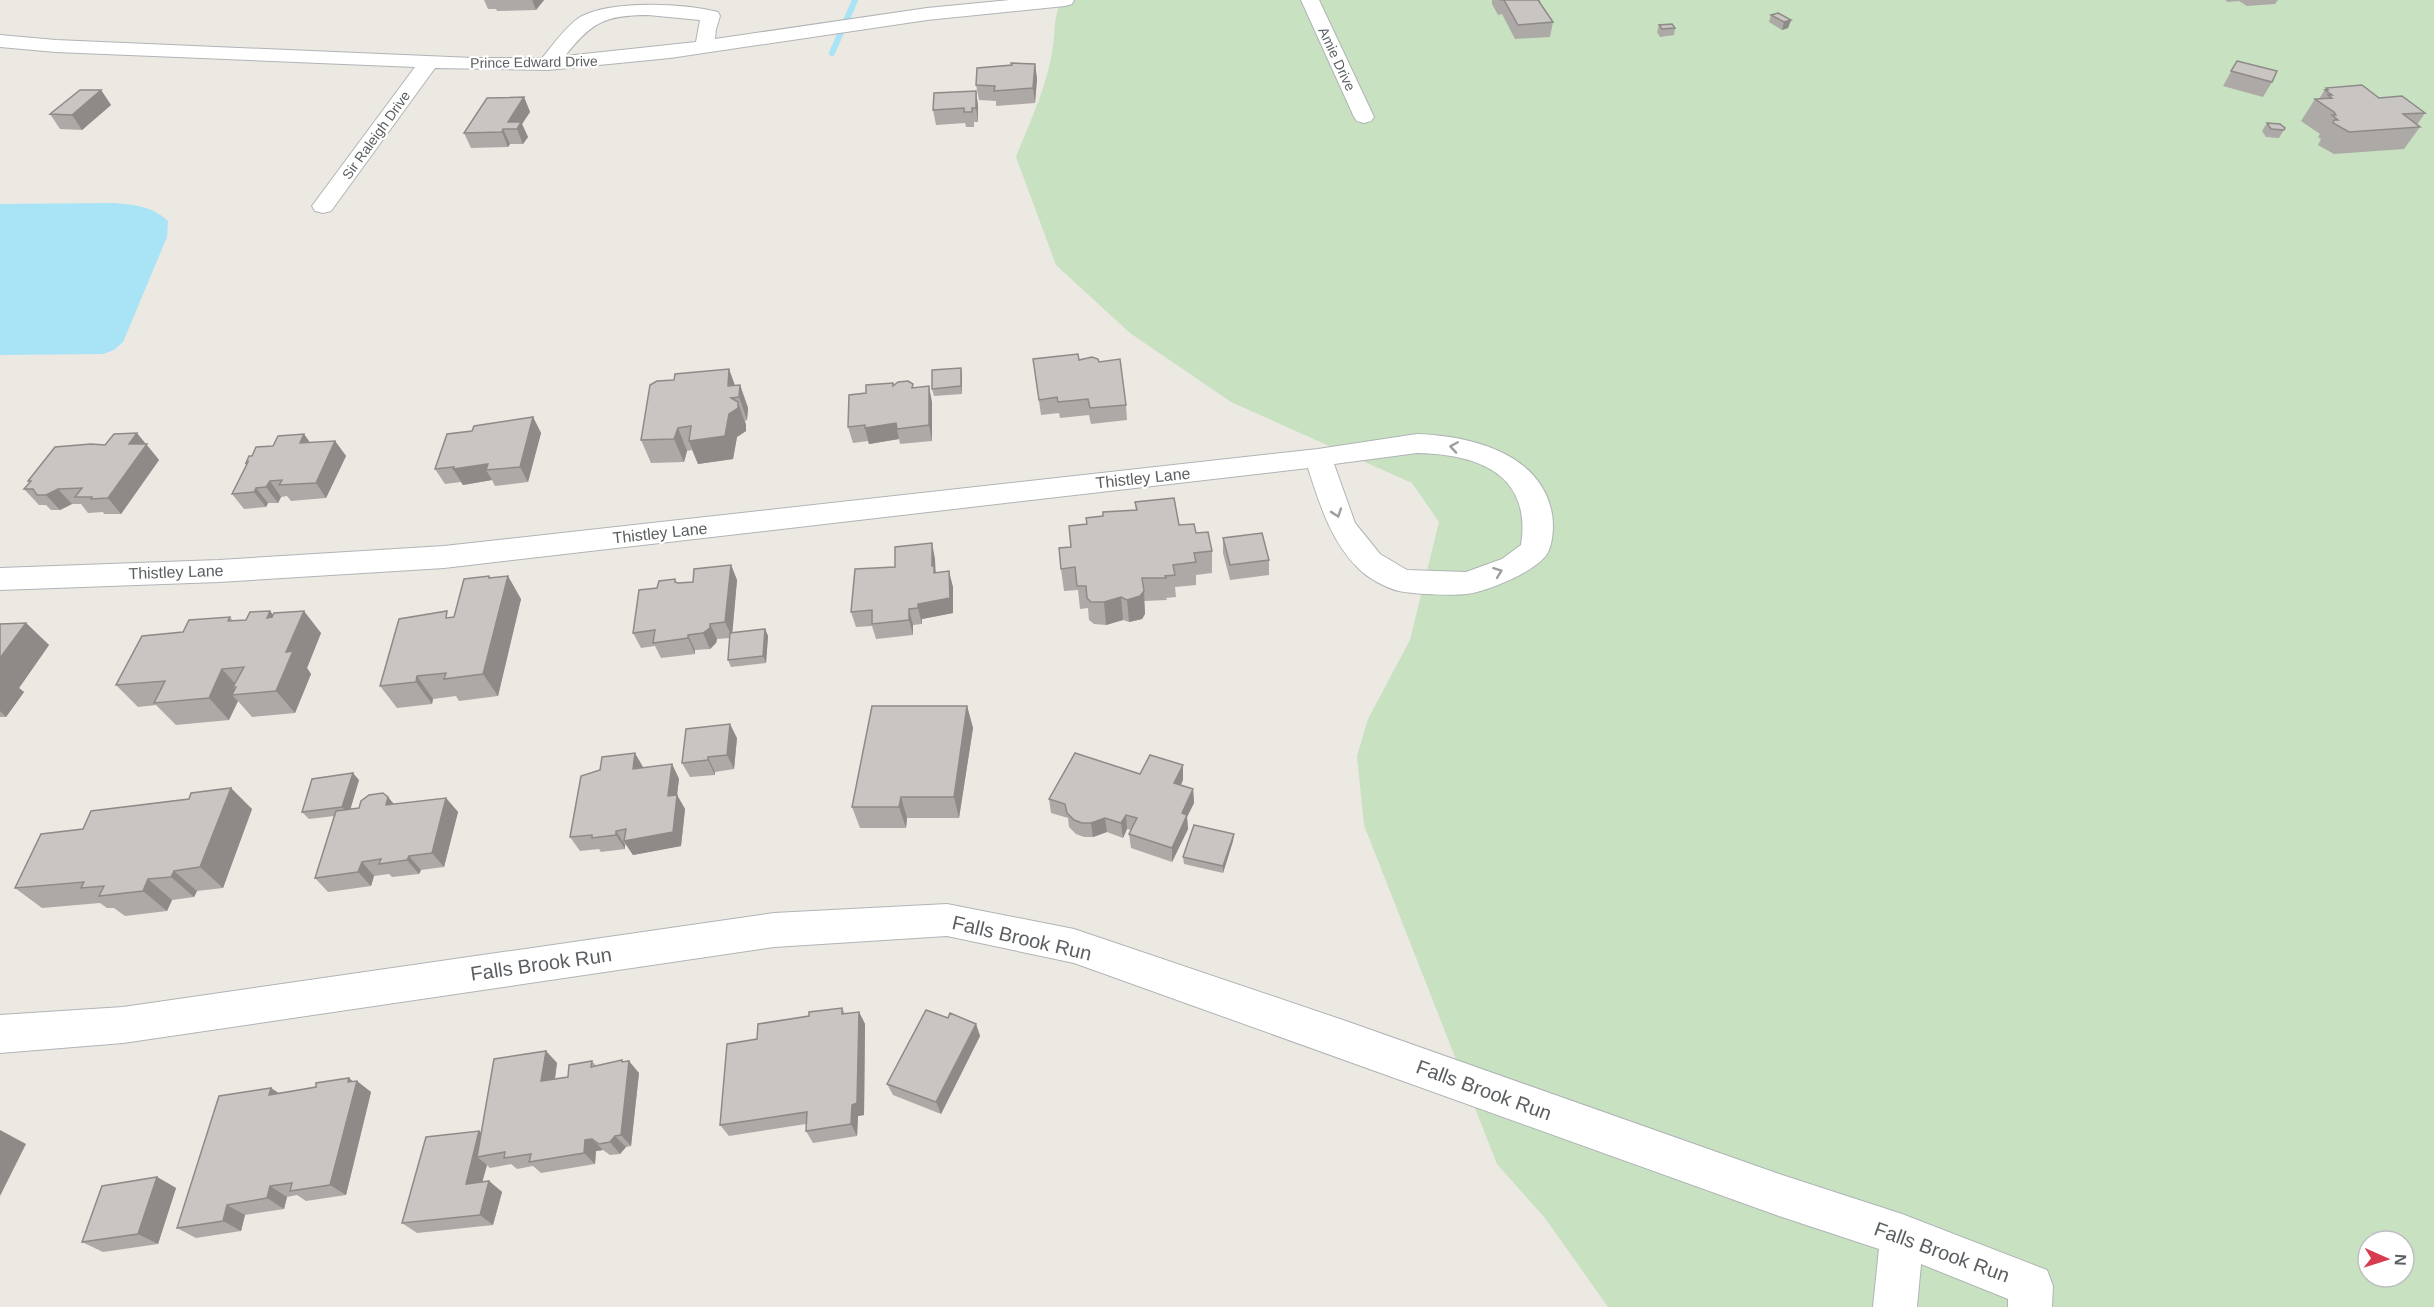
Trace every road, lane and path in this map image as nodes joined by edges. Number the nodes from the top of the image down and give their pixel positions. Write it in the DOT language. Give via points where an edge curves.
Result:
graph roads {
  1 [pos="1065,0"];
  2 [pos="1310,0"];
  3 [pos="0,41"];
  4 [pos="705,47"];
  5 [pos="429,63"];
  6 [pos="548,64"];
  7 [pos="1364,117"];
  8 [pos="323,206"];
  9 [pos="1318,458"];
  10 [pos="0,579"];
  11 [pos="0,1034"];
  12 [pos="1902,1235"];
  13 [pos="2031,1296"];
  14 [pos="1895,1307"];
  1 -- 4 [label="street, Prince Edward Drive" via="927,14"];
  2 -- 7 [label="street, Amie Drive"];
  3 -- 5 [label="street, Prince Edward Drive"];
  4 -- 6 [label="street, Prince Edward Drive"];
  4 -- 6 [label="street" via="711,16 610,11 590,19"];
  5 -- 6 [label="street, Prince Edward Drive"];
  5 -- 8 [label="street, Sir Raleigh Drive"];
  9 -- 9 [label="street, Thistley Lane, one-way" via="1342,526 1370,562 1401,581 1467,583 1513,567 1535,549 1538,516 1526,484 1495,458 1458,446 1410,442"];
  9 -- 10 [label="street, Thistley Lane" via="444,557"];
  11 -- 12 [label="street, Falls Brook Run" via="123,1024 774,930 947,920 1074,946"];
  12 -- 13 [label="street, Falls Brook Run"];
  12 -- 14 [label="street"];
}
